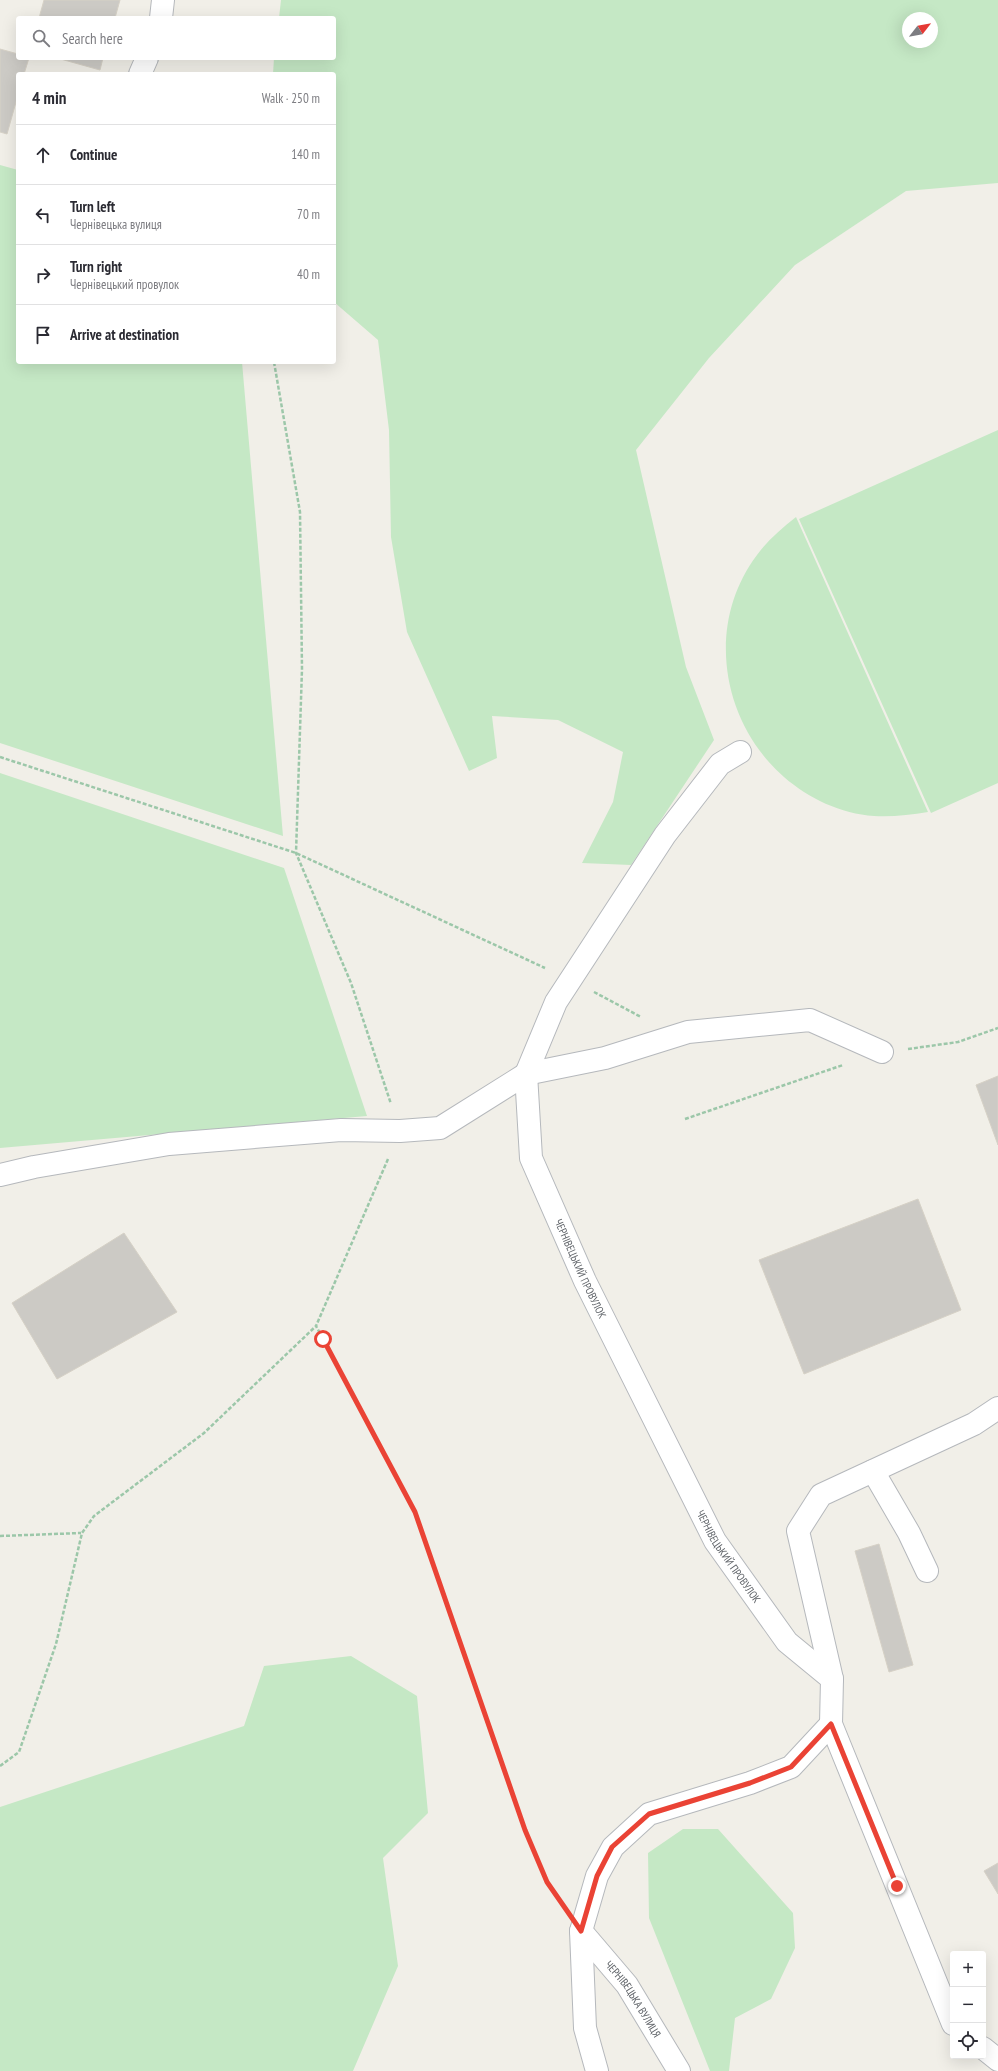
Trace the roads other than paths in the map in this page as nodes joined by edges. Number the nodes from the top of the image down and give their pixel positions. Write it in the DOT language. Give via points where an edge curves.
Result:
graph roads {
  1 [pos="163,0"];
  2 [pos="161,16"];
  3 [pos="146,60"];
  4 [pos="141,72"];
  5 [pos="740,752"];
  6 [pos="882,1052"];
  7 [pos="526,1074"];
  8 [pos="0,1175"];
  9 [pos="998,1408"];
  10 [pos="872,1471"];
  11 [pos="928,1571"];
  12 [pos="832,1679"];
  13 [pos="831,1724"];
  14 [pos="581,1931"];
  15 [pos="953,2023"];
  16 [pos="986,2050"];
  17 [pos="998,2060"];
  18 [pos="597,2071"];
  19 [pos="679,2071"];
  1 -- 2 [label="street"];
  3 -- 4 [label="street"];
  5 -- 7 [label="street" via="720,764 665,835 556,1002"];
  6 -- 7 [label="street" via="810,1020 688,1032 605,1058"];
  7 -- 8 [label="street" via="440,1128 400,1131 341,1130 169,1144"];
  7 -- 12 [label="street, ЧЕРНІВЕЦЬКИЙ ПРОВУЛОК" via="531,1158 585,1281 714,1541 787,1642"];
  9 -- 10 [label="street" via="974,1424"];
  10 -- 11 [label="street"];
  10 -- 12 [label="street" via="821,1495 798,1531"];
  12 -- 13 [label="street"];
  13 -- 14 [label="street" via="791,1767 750,1783 649,1814 612,1847 597,1876"];
  13 -- 15 [label="street"];
  14 -- 18 [label="street" via="585,2028"];
  14 -- 19 [label="street, ЧЕРНІВЕЦЬКА ВУЛИЦЯ" via="627,1985"];
  16 -- 17 [label="street"];
}
